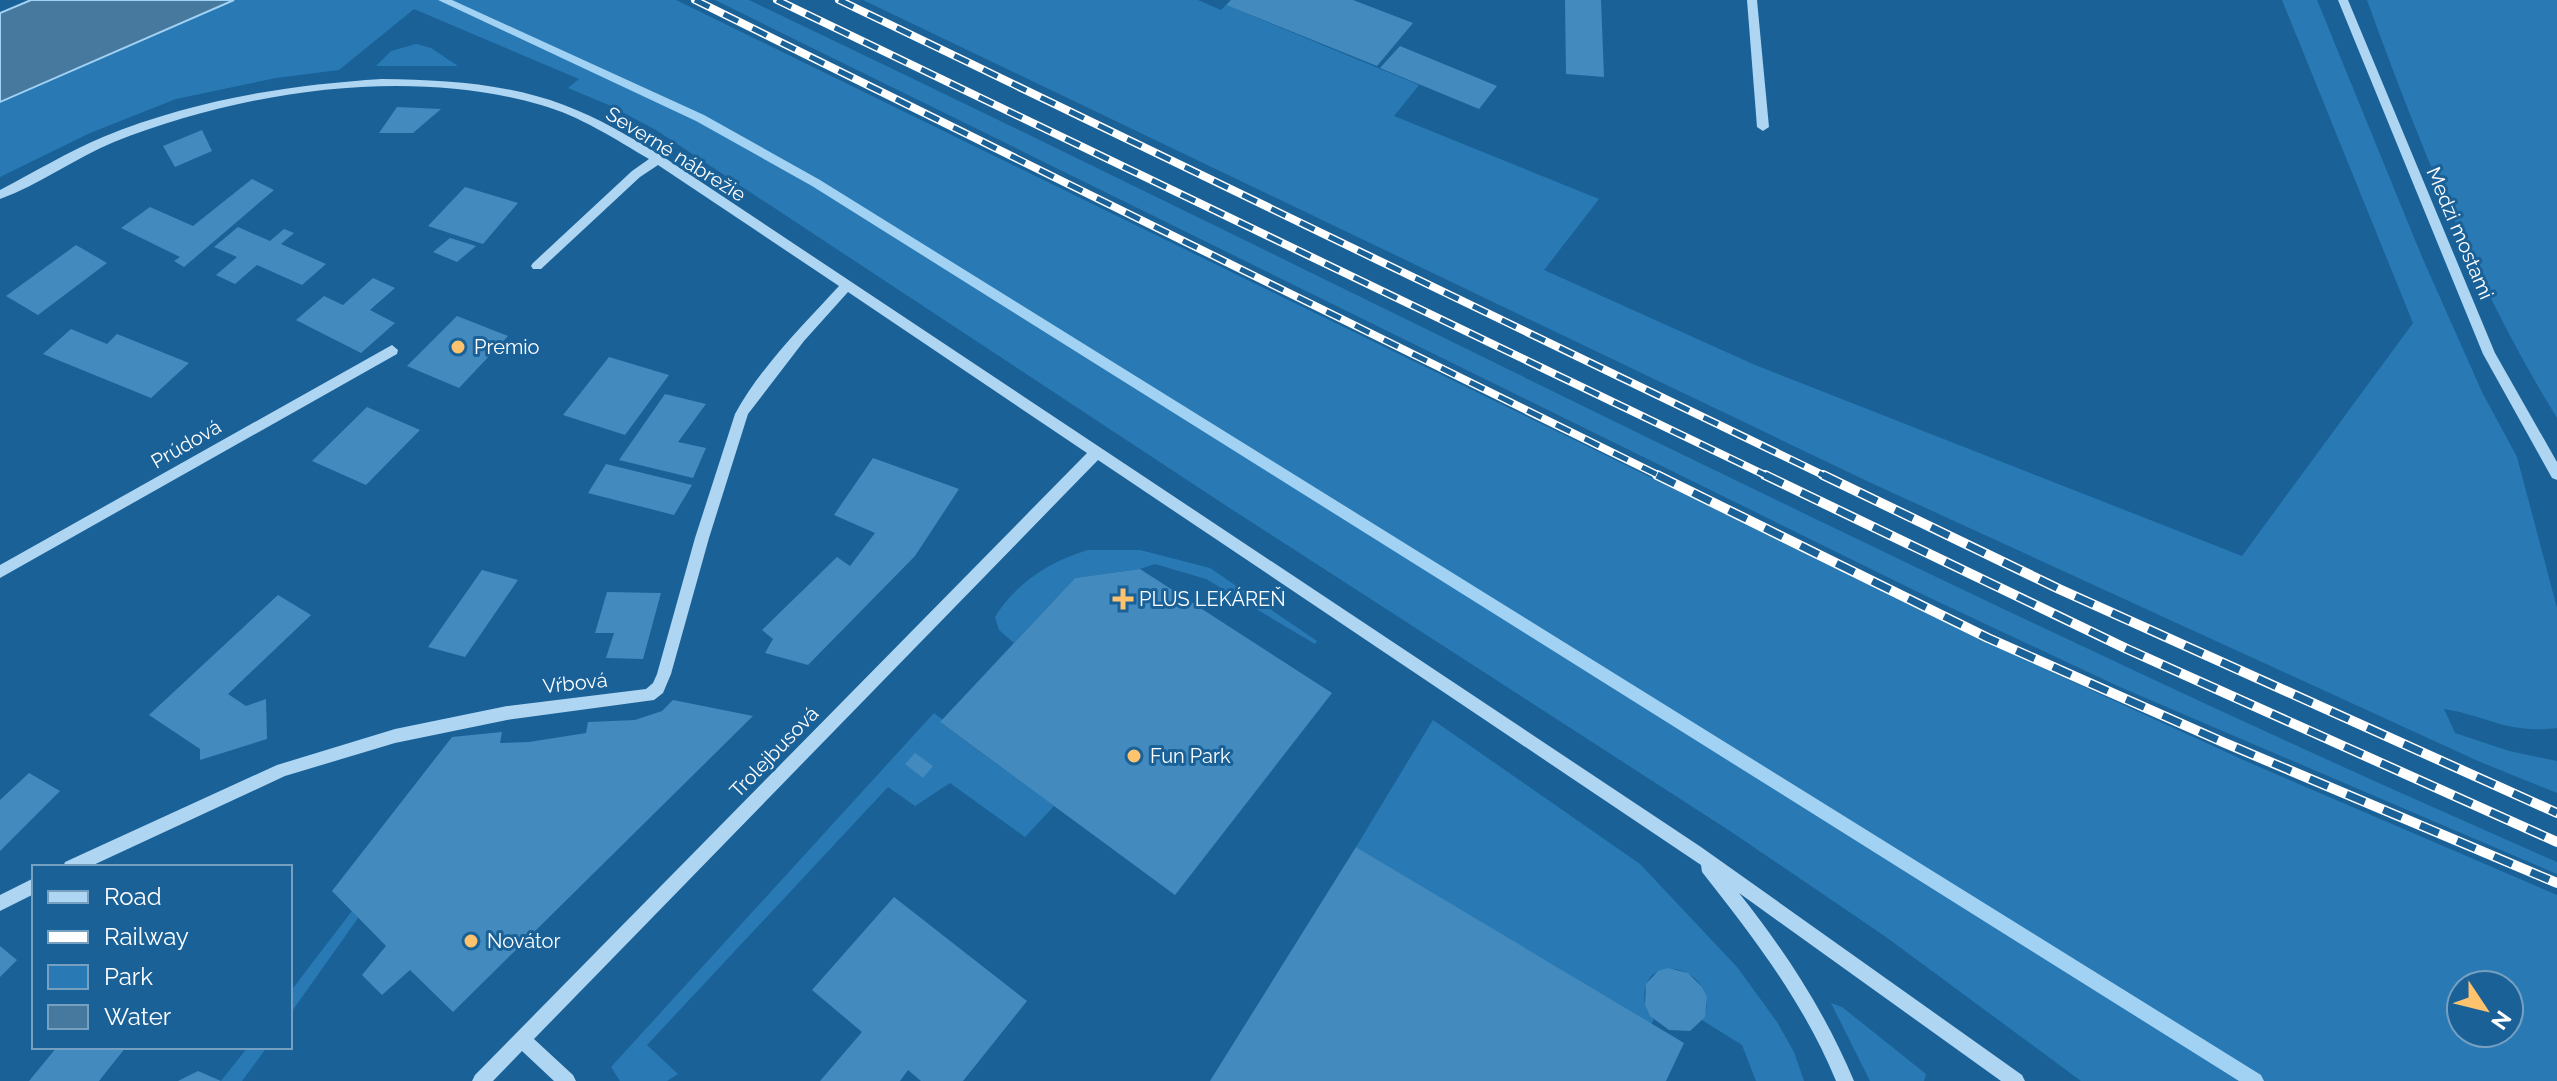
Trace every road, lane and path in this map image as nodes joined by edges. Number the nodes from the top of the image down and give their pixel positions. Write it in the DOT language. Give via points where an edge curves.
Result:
graph roads {
  1 [pos="1752,0"];
  2 [pos="2343,0"];
  3 [pos="1763,127"];
  4 [pos="658,159"];
  5 [pos="0,195"];
  6 [pos="537,266"];
  7 [pos="846,286"];
  8 [pos="392,350"];
  9 [pos="1097,452"];
  10 [pos="2557,474"];
  11 [pos="0,572"];
  12 [pos="1695,852"];
  13 [pos="75,865"];
  14 [pos="32,887"];
  15 [pos="0,903"];
  16 [pos="522,1039"];
  17 [pos="2005,1077"];
  18 [pos="481,1081"];
  19 [pos="567,1081"];
  20 [pos="1845,1081"];
  1 -- 3 [label="street"];
  2 -- 10 [label="street, Medzi mostami" via="2489,354"];
  4 -- 5 [label="street, Severné nábrežie" via="581,116 502,92 448,85 345,85 242,100 145,126"];
  4 -- 6 [label="street"];
  4 -- 7 [label="street, Severné nábrežie"];
  7 -- 9 [label="street, Severné nábrežie"];
  7 -- 13 [label="street, Vŕbová" via="742,414 658,688 638,699 507,713 395,736 282,770"];
  8 -- 11 [label="street, Prúdová"];
  9 -- 12 [label="street, Severné nábrežie"];
  9 -- 16 [label="street, Trolejbusová"];
  12 -- 17 [label="street, Severné nábrežie"];
  12 -- 20 [label="street" via="1801,991"];
  14 -- 15 [label="street"];
  16 -- 18 [label="street, Trolejbusová"];
  16 -- 19 [label="street"];
}
